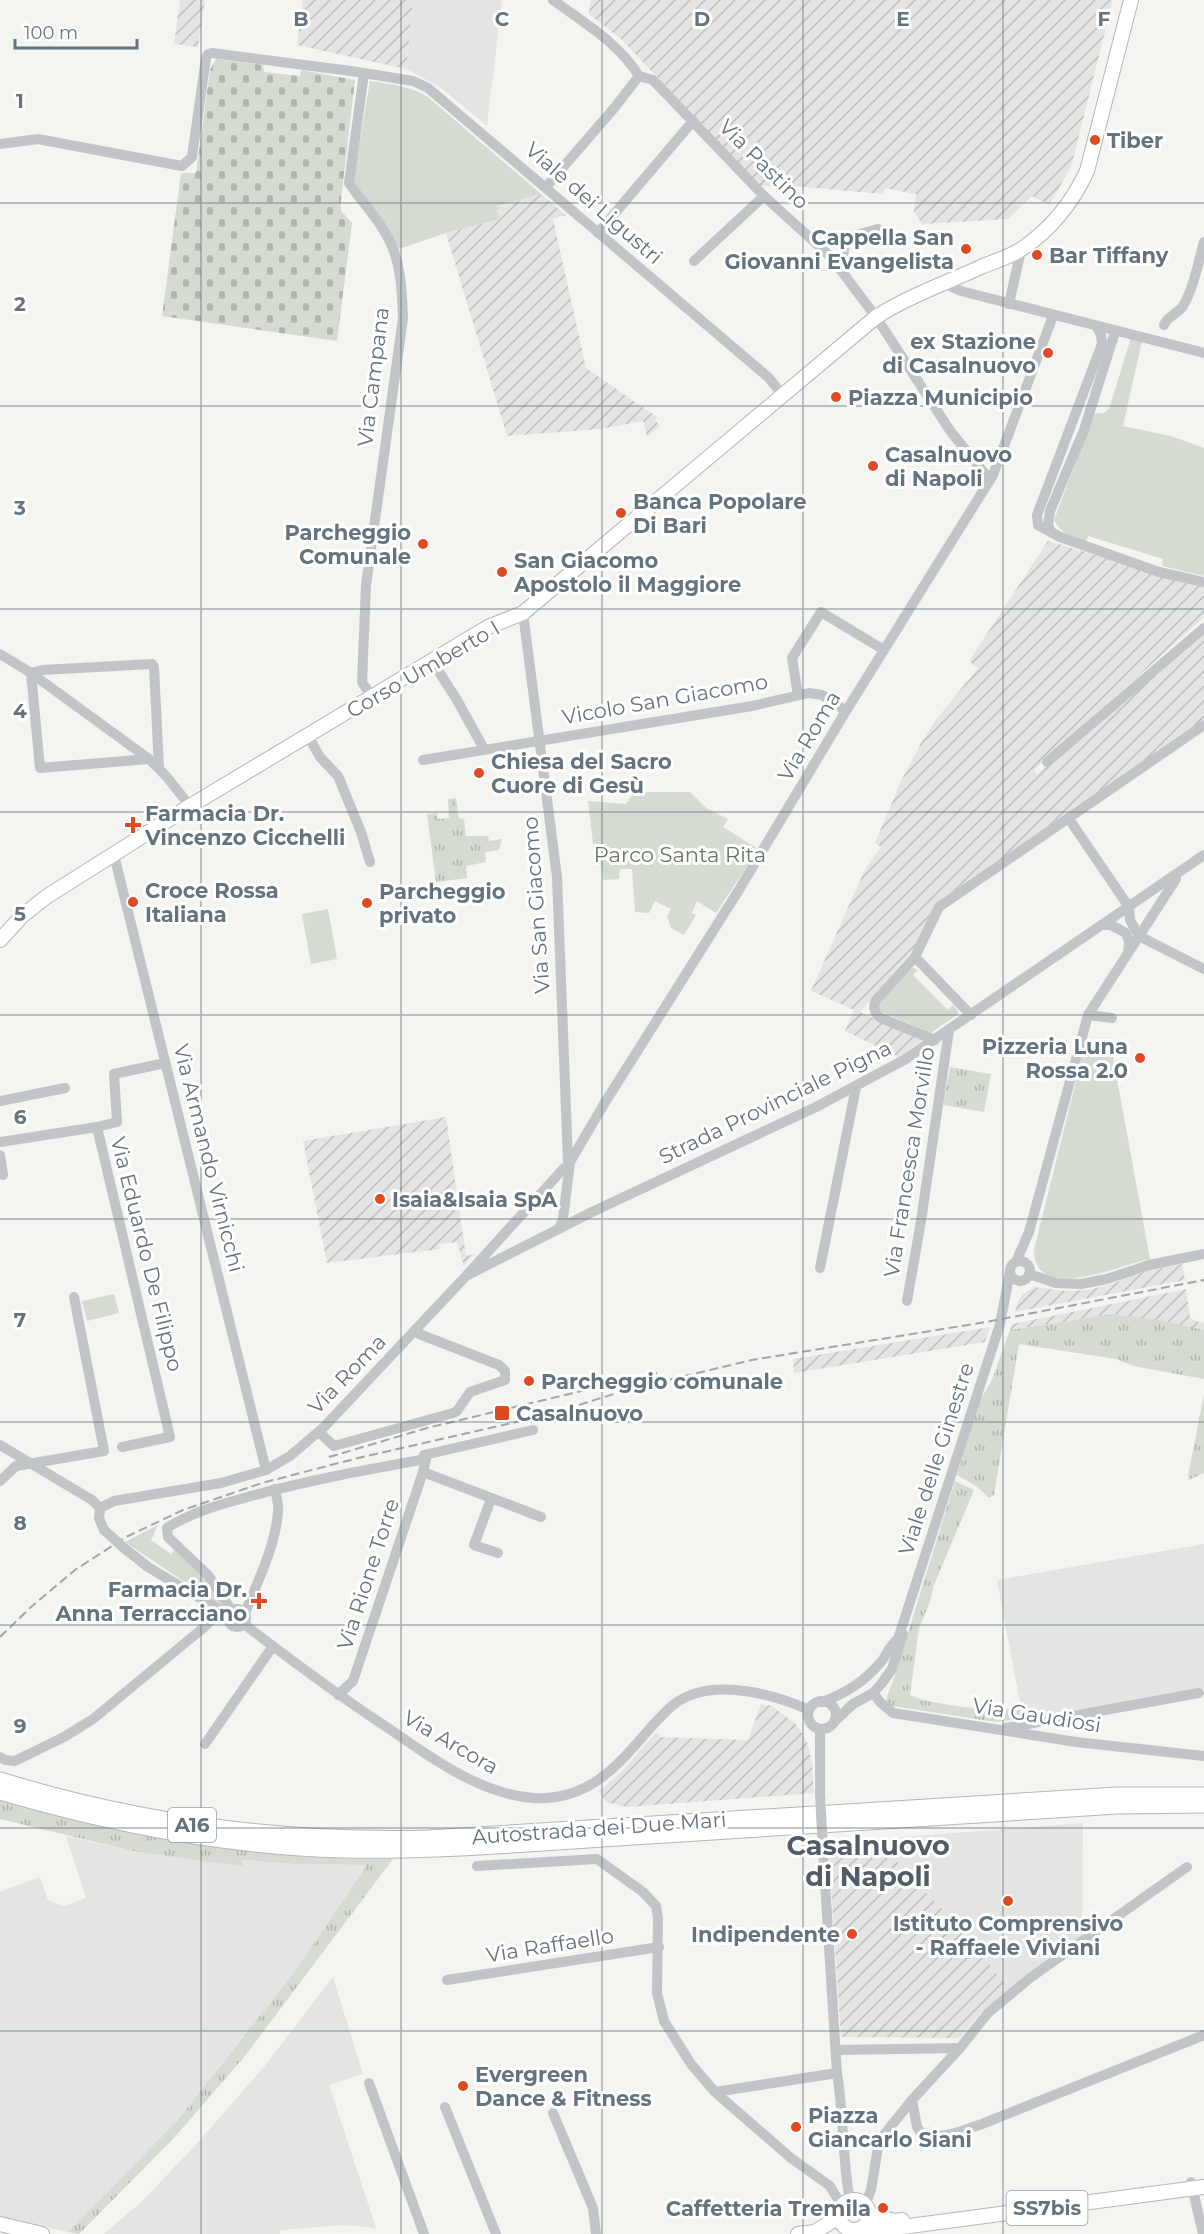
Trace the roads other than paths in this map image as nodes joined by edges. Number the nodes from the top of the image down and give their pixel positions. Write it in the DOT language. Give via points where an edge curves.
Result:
graph roads {
  1 [pos="553,0"];
  2 [pos="1131,0"];
  3 [pos="364,73"];
  4 [pos="639,76"];
  5 [pos="693,121"];
  6 [pos="0,144"];
  7 [pos="546,187"];
  8 [pos="764,196"];
  9 [pos="878,229"];
  10 [pos="598,233"];
  11 [pos="1204,242"];
  12 [pos="1021,250"];
  13 [pos="694,261"];
  14 [pos="842,271"];
  15 [pos="949,281"];
  16 [pos="1009,304"];
  17 [pos="1053,316"];
  18 [pos="876,317"];
  19 [pos="1164,326"];
  20 [pos="1097,327"];
  21 [pos="1115,332"];
  22 [pos="1204,353"];
  23 [pos="782,394"];
  24 [pos="990,480"];
  25 [pos="1051,532"];
  26 [pos="1204,582"];
  27 [pos="523,613"];
  28 [pos="1204,627"];
  29 [pos="884,650"];
  30 [pos="0,654"];
  31 [pos="432,662"];
  32 [pos="31,673"];
  33 [pos="798,695"];
  34 [pos="372,697"];
  35 [pos="846,711"];
  36 [pos="1204,725"];
  37 [pos="308,736"];
  38 [pos="540,740"];
  39 [pos="484,749"];
  40 [pos="149,759"];
  41 [pos="423,760"];
  42 [pos="1047,762"];
  43 [pos="159,768"];
  44 [pos="190,807"];
  45 [pos="1069,819"];
  46 [pos="113,855"];
  47 [pos="1204,855"];
  48 [pos="370,862"];
  49 [pos="1180,873"];
  50 [pos="1145,896"];
  51 [pos="1129,907"];
  52 [pos="1156,908"];
  53 [pos="1102,925"];
  54 [pos="1139,936"];
  55 [pos="0,940"];
  56 [pos="1128,953"];
  57 [pos="915,957"];
  58 [pos="1204,969"];
  59 [pos="971,1015"];
  60 [pos="1088,1015"];
  61 [pos="1112,1018"];
  62 [pos="949,1030"];
  63 [pos="935,1040"];
  64 [pos="165,1063"];
  65 [pos="856,1087"];
  66 [pos="65,1088"];
  67 [pos="0,1101"];
  68 [pos="97,1127"];
  69 [pos="0,1143"];
  70 [pos="0,1155"];
  71 [pos="568,1165"];
  72 [pos="3,1175"];
  73 [pos="565,1203"];
  74 [pos="592,1212"];
  75 [pos="559,1229"];
  76 [pos="1029,1232"];
  77 [pos="500,1238"];
  78 [pos="512,1252"];
  79 [pos="1204,1254"];
  80 [pos="1013,1267"];
  81 [pos="820,1268"];
  82 [pos="1027,1273"];
  83 [pos="466,1276"];
  84 [pos="74,1297"];
  85 [pos="907,1301"];
  86 [pos="1005,1305"];
  87 [pos="414,1332"];
  88 [pos="533,1430"];
  89 [pos="319,1431"];
  90 [pos="0,1445"];
  91 [pos="122,1447"];
  92 [pos="426,1459"];
  93 [pos="30,1463"];
  94 [pos="266,1470"];
  95 [pos="423,1472"];
  96 [pos="0,1481"];
  97 [pos="275,1489"];
  98 [pos="491,1499"];
  99 [pos="100,1508"];
  100 [pos="541,1517"];
  101 [pos="498,1553"];
  102 [pos="227,1612"];
  103 [pos="244,1619"];
  104 [pos="904,1624"];
  105 [pos="273,1646"];
  106 [pos="873,1693"];
  107 [pos="1199,1693"];
  108 [pos="338,1695"];
  109 [pos="822,1702"];
  110 [pos="809,1710"];
  111 [pos="834,1722"];
  112 [pos="820,1729"];
  113 [pos="997,1729"];
  114 [pos="205,1744"];
  115 [pos="1204,1756"];
  116 [pos="0,1757"];
  117 [pos="0,1780"];
  118 [pos="0,1792"];
  119 [pos="1204,1795"];
  120 [pos="1204,1805"];
  121 [pos="426,1844"];
  122 [pos="385,1845"];
  123 [pos="477,1866"];
  124 [pos="1187,1867"];
  125 [pos="659,1947"];
  126 [pos="447,1980"];
  127 [pos="1204,2034"];
  128 [pos="960,2048"];
  129 [pos="836,2050"];
  130 [pos="837,2073"];
  131 [pos="369,2083"];
  132 [pos="715,2092"];
  133 [pos="912,2100"];
  134 [pos="445,2107"];
  135 [pos="553,2113"];
  136 [pos="1198,2184"];
  137 [pos="850,2201"];
  138 [pos="867,2210"];
  139 [pos="840,2214"];
  140 [pos="0,2224"];
  141 [pos="903,2227"];
  142 [pos="856,2230"];
  143 [pos="42,2234"];
  144 [pos="424,2234"];
  145 [pos="496,2234"];
  146 [pos="596,2234"];
  147 [pos="798,2234"];
  148 [pos="839,2234"];
  149 [pos="1203,2234"];
  1 -- 4 [label="street" via="613,45"];
  2 -- 12 [label="main road, Corso Umberto I" via="1087,171 1076,193 1052,223"];
  3 -- 6 [label="street, Viale dei Ligustri" via="208,54 192,157 182,165 38,139"];
  3 -- 7 [label="street, Viale dei Ligustri" via="413,81 428,88"];
  3 -- 34 [label="street, Via Campana" via="349,183 388,236 402,286 403,318 366,585 362,682"];
  4 -- 5 [label="street, Via Pastino" via="653,80"];
  4 -- 7 [label="street"];
  5 -- 8 [label="street, Via Pastino"];
  5 -- 10 [label="street"];
  7 -- 10 [label="street, Viale dei Ligustri"];
  8 -- 13 [label="street"];
  8 -- 14 [label="street, Via Pastino"];
  9 -- 14 [label="street" via="845,238"];
  10 -- 23 [label="street, Viale dei Ligustri" via="768,377"];
  11 -- 19 [label="street" via="1189,295 1182,309"];
  12 -- 15 [label="main road, Corso Umberto I"];
  12 -- 16 [label="street"];
  14 -- 18 [label="street, Via Pastino"];
  15 -- 16 [label="street" via="961,291"];
  15 -- 18 [label="main road, Corso Umberto I"];
  16 -- 17 [label="street"];
  17 -- 20 [label="street"];
  17 -- 24 [label="street, Via Roma"];
  18 -- 23 [label="main road, Corso Umberto I"];
  18 -- 24 [label="street" via="951,432"];
  20 -- 21 [label="street"];
  20 -- 25 [label="street" via="1102,344 1037,515 1038,525"];
  21 -- 22 [label="street"];
  21 -- 25 [label="street" via="1084,430 1050,511 1047,525"];
  23 -- 27 [label="main road, Corso Umberto I"];
  24 -- 29 [label="street, Via Roma"];
  25 -- 26 [label="street" via="1159,572"];
  27 -- 31 [label="main road, Corso Umberto I" via="488,627"];
  27 -- 38 [label="street, Via San Giacomo"];
  28 -- 42 [label="street"];
  29 -- 33 [label="street" via="821,612 792,658"];
  29 -- 35 [label="street, Via Roma"];
  30 -- 32 [label="street"];
  31 -- 34 [label="main road, Corso Umberto I"];
  31 -- 39 [label="street"];
  32 -- 40 [label="street"];
  32 -- 40 [label="street" via="40,768"];
  32 -- 43 [label="street" via="152,664"];
  33 -- 35 [label="street, Vicolo San Giacomo" via="817,693"];
  33 -- 38 [label="street, Vicolo San Giacomo"];
  34 -- 37 [label="main road, Corso Umberto I"];
  35 -- 71 [label="street, Via Roma"];
  36 -- 45 [label="street"];
  37 -- 44 [label="main road, Corso Umberto I"];
  37 -- 48 [label="street" via="320,758 338,776"];
  38 -- 39 [label="street, Vicolo San Giacomo"];
  38 -- 71 [label="street, Via San Giacomo" via="557,877"];
  39 -- 41 [label="street, Vicolo San Giacomo"];
  40 -- 43 [label="street"];
  43 -- 44 [label="street"];
  44 -- 46 [label="main road, Corso Umberto I"];
  45 -- 51 [label="street"];
  45 -- 57 [label="street" via="939,907"];
  46 -- 55 [label="main road, Corso Umberto I" via="46,897"];
  46 -- 64 [label="street, Via Armando Virnicchi"];
  47 -- 49 [label="street, Strada Provinciale Pigna"];
  49 -- 50 [label="street, Strada Provinciale Pigna"];
  49 -- 52 [label="street, Viale delle Ginestre"];
  50 -- 51 [label="street, Strada Provinciale Pigna"];
  50 -- 52 [label="street" via="1155,901"];
  51 -- 53 [label="street, Strada Provinciale Pigna"];
  51 -- 54 [label="street" via="1130,920"];
  52 -- 54 [label="street, Viale delle Ginestre"];
  53 -- 56 [label="street" via="1126,933"];
  53 -- 59 [label="street, Strada Provinciale Pigna"];
  54 -- 56 [label="street, Viale delle Ginestre"];
  54 -- 58 [label="street"];
  56 -- 60 [label="street, Viale delle Ginestre"];
  57 -- 59 [label="street"];
  57 -- 63 [label="street" via="877,999 874,1009 881,1018"];
  59 -- 62 [label="street, Strada Provinciale Pigna"];
  60 -- 61 [label="street"];
  60 -- 76 [label="street, Viale delle Ginestre"];
  62 -- 63 [label="street, Strada Provinciale Pigna"];
  62 -- 85 [label="street, Via Francesca Morvillo"];
  63 -- 65 [label="street, Strada Provinciale Pigna"];
  64 -- 68 [label="street" via="114,1074 117,1122"];
  64 -- 94 [label="street, Via Armando Virnicchi"];
  65 -- 74 [label="street, Strada Provinciale Pigna"];
  65 -- 81 [label="street"];
  66 -- 67 [label="street"];
  68 -- 69 [label="street, Via Eduardo De Filippo"];
  68 -- 91 [label="street, Via Eduardo De Filippo" via="170,1437"];
  70 -- 72 [label="street"];
  71 -- 73 [label="street, Via Roma"];
  71 -- 77 [label="street, Via Roma"];
  73 -- 74 [label="street" via="574,1212"];
  73 -- 75 [label="street, Via Roma"];
  74 -- 75 [label="street, Strada Provinciale Pigna"];
  75 -- 78 [label="street, Strada Provinciale Pigna"];
  76 -- 80 [label="street, Viale delle Ginestre"];
  76 -- 82 [label="street, Viale delle Ginestre"];
  77 -- 78 [label="street" via="502,1252"];
  77 -- 83 [label="street, Via Roma"];
  78 -- 83 [label="street, Strada Provinciale Pigna"];
  79 -- 82 [label="street" via="1149,1264 1081,1284 1056,1283"];
  80 -- 82 [label="street" via="1024,1262"];
  80 -- 82 [label="street" via="1013,1278"];
  80 -- 86 [label="street, Viale delle Ginestre"];
  82 -- 86 [label="street, Viale delle Ginestre"];
  83 -- 87 [label="street, Via Roma"];
  84 -- 93 [label="street" via="104,1451"];
  86 -- 104 [label="street, Viale delle Ginestre"];
  87 -- 89 [label="street, Via Roma"];
  87 -- 89 [label="street" via="499,1365 506,1371 505,1380 470,1392 453,1413 395,1431 334,1446"];
  88 -- 92 [label="street" via="424,1455"];
  89 -- 94 [label="street, Via Roma"];
  90 -- 93 [label="street"];
  92 -- 95 [label="street, Via Rione Torre"];
  92 -- 97 [label="street"];
  93 -- 96 [label="street" via="16,1466"];
  93 -- 99 [label="street"];
  94 -- 99 [label="street, Via Roma" via="221,1483 114,1501"];
  95 -- 98 [label="street"];
  95 -- 108 [label="street, Via Rione Torre" via="353,1681"];
  97 -- 102 [label="street" via="219,1505 167,1528 168,1537 208,1575"];
  97 -- 103 [label="street" via="275,1530"];
  98 -- 100 [label="street"];
  98 -- 101 [label="street" via="474,1545"];
  99 -- 102 [label="street, Via Arcora, bridge" via="104,1530 124,1548"];
  102 -- 103 [label="street, Via Arcora" via="237,1609"];
  102 -- 103 [label="street, Via Arcora" via="232,1626 238,1627"];
  102 -- 116 [label="street" via="93,1719 15,1761"];
  103 -- 105 [label="street, Via Arcora"];
  104 -- 106 [label="street, Viale delle Ginestre" via="892,1669"];
  104 -- 109 [label="street, Viale delle Ginestre" via="898,1640 865,1678"];
  105 -- 108 [label="street, Via Arcora"];
  105 -- 114 [label="street"];
  106 -- 111 [label="street, Viale delle Ginestre" via="853,1704"];
  106 -- 113 [label="street, Via Gaudiosi" via="892,1713"];
  107 -- 113 [label="street"];
  108 -- 110 [label="street, Via Arcora" via="467,1777 513,1795 549,1798 570,1795 609,1773 669,1708 704,1690 773,1696"];
  109 -- 110 [label="street"];
  109 -- 111 [label="street" via="835,1710"];
  110 -- 112 [label="street" via="810,1722"];
  111 -- 112 [label="street"];
  112 -- 129 [label="street, bridge" via="820,1794"];
  113 -- 115 [label="street, Via Gaudiosi"];
  117 -- 122 [label="highway, Autostrada dei Due Mari / A16" via="81,1803 189,1825"];
  118 -- 122 [label="highway, Autostrada dei Due Mari / A16" via="121,1824 209,1839 298,1848"];
  119 -- 121 [label="highway, Autostrada dei Due Mari / A16" via="1094,1796"];
  120 -- 121 [label="highway, Autostrada dei Due Mari / A16"];
  121 -- 122 [label="highway, Autostrada dei Due Mari / A16"];
  123 -- 125 [label="street" via="597,1859 656,1906"];
  124 -- 128 [label="street" via="1030,1978 988,2013"];
  125 -- 126 [label="street, Via Raffaello"];
  125 -- 132 [label="street" via="657,1993 664,2021 691,2064"];
  127 -- 133 [label="street" via="991,2121 946,2135 921,2133"];
  128 -- 129 [label="street"];
  128 -- 133 [label="street"];
  129 -- 130 [label="street"];
  130 -- 132 [label="street"];
  130 -- 137 [label="street"];
  131 -- 144 [label="street"];
  132 -- 139 [label="street" via="791,2158 830,2186 840,2201"];
  133 -- 138 [label="street" via="879,2142"];
  134 -- 145 [label="street"];
  135 -- 146 [label="street" via="593,2208"];
  136 -- 141 [label="main road, SS7bis"];
  136 -- 149 [label="street"];
  137 -- 138 [label="main road" via="858,2201"];
  137 -- 139 [label="main road"];
  138 -- 141 [label="main road"];
  138 -- 142 [label="main road" via="867,2224"];
  139 -- 142 [label="main road" via="843,2224"];
  139 -- 147 [label="main road" via="815,2232"];
  140 -- 143 [label="main road"];
  141 -- 142 [label="main road, SS7bis"];
  142 -- 148 [label="main road, SS7bis"];
}
